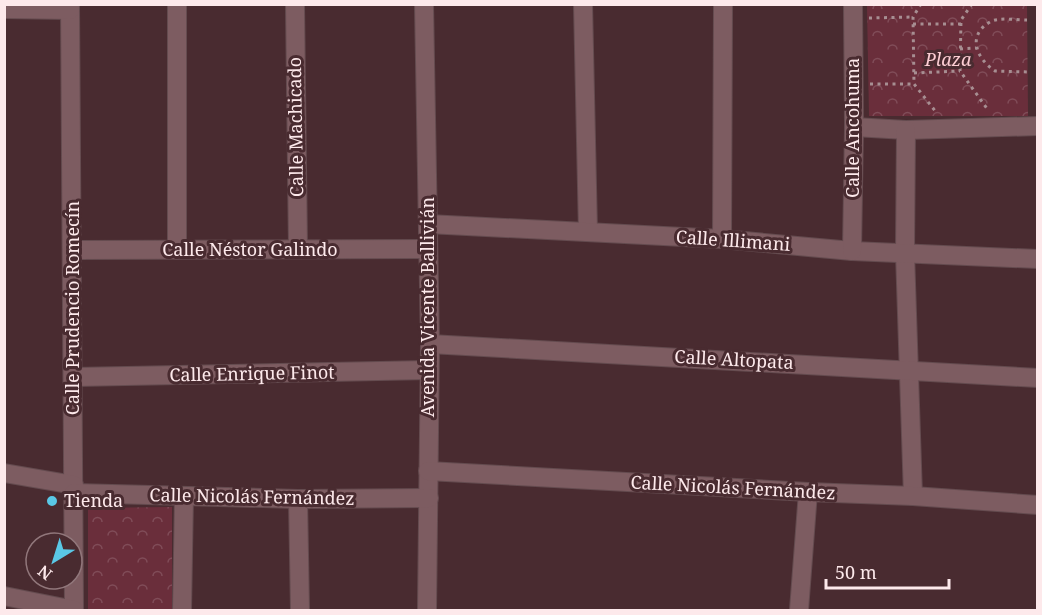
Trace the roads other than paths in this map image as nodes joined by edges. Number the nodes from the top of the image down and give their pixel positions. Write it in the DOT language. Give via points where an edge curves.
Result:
graph roads {
  1 [pos="177,4"];
  2 [pos="295,4"];
  3 [pos="424,4"];
  4 [pos="583,4"];
  5 [pos="723,4"];
  6 [pos="853,4"];
  7 [pos="70,7"];
  8 [pos="4,9"];
  9 [pos="1038,126"];
  10 [pos="854,127"];
  11 [pos="906,130"];
  12 [pos="428,224"];
  13 [pos="588,232"];
  14 [pos="722,239"];
  15 [pos="298,249"];
  16 [pos="428,249"];
  17 [pos="73,250"];
  18 [pos="177,250"];
  19 [pos="852,250"];
  20 [pos="905,253"];
  21 [pos="1038,259"];
  22 [pos="430,344"];
  23 [pos="429,370"];
  24 [pos="910,370"];
  25 [pos="74,377"];
  26 [pos="1038,378"];
  27 [pos="428,471"];
  28 [pos="4,473"];
  29 [pos="74,489"];
  30 [pos="808,492"];
  31 [pos="913,495"];
  32 [pos="184,496"];
  33 [pos="429,498"];
  34 [pos="298,499"];
  35 [pos="1038,505"];
  36 [pos="4,596"];
  37 [pos="74,610"];
  38 [pos="182,610"];
  39 [pos="300,610"];
  40 [pos="427,610"];
  41 [pos="799,610"];
  1 -- 18 [label="street"];
  2 -- 15 [label="street, Calle Machicado"];
  3 -- 12 [label="street, Avenida Vicente Ballivián"];
  4 -- 13 [label="street"];
  5 -- 14 [label="street"];
  6 -- 10 [label="street, Calle Ancohuma"];
  7 -- 8 [label="street"];
  7 -- 17 [label="street, Calle Prudencio Romecín"];
  9 -- 11 [label="street"];
  10 -- 11 [label="street"];
  10 -- 19 [label="street, Calle Ancohuma"];
  11 -- 20 [label="street"];
  12 -- 13 [label="street, Calle Illimani"];
  12 -- 16 [label="street, Avenida Vicente Ballivián"];
  13 -- 14 [label="street, Calle Illimani"];
  14 -- 19 [label="street, Calle Illimani"];
  15 -- 16 [label="street, Calle Néstor Galindo"];
  15 -- 18 [label="street, Calle Néstor Galindo"];
  16 -- 22 [label="street, Avenida Vicente Ballivián"];
  17 -- 18 [label="street, Calle Néstor Galindo"];
  17 -- 25 [label="street, Calle Prudencio Romecín"];
  19 -- 20 [label="street, Calle Illimani"];
  20 -- 21 [label="street, Calle Illimani"];
  20 -- 24 [label="street"];
  22 -- 23 [label="street, Avenida Vicente Ballivián"];
  22 -- 24 [label="street, Calle Altopata"];
  23 -- 25 [label="street, Calle Enrique Finot"];
  23 -- 27 [label="street, Avenida Vicente Ballivián"];
  24 -- 26 [label="street, Calle Altopata"];
  24 -- 31 [label="street"];
  25 -- 29 [label="street, Calle Prudencio Romecín"];
  27 -- 30 [label="street, Calle Nicolás Fernández"];
  27 -- 33 [label="street, Avenida Vicente Ballivián"];
  28 -- 29 [label="street, Calle Nicolás Fernández"];
  29 -- 32 [label="street, Calle Nicolás Fernández"];
  29 -- 37 [label="street, Calle Prudencio Romecín"];
  30 -- 31 [label="street, Calle Nicolás Fernández"];
  30 -- 41 [label="street"];
  31 -- 35 [label="street, Calle Nicolás Fernández"];
  32 -- 34 [label="street, Calle Nicolás Fernández"];
  32 -- 38 [label="street"];
  33 -- 34 [label="street, Calle Nicolás Fernández"];
  33 -- 40 [label="street, Avenida Vicente Ballivián"];
  34 -- 39 [label="street"];
  36 -- 37 [label="street"];
}
